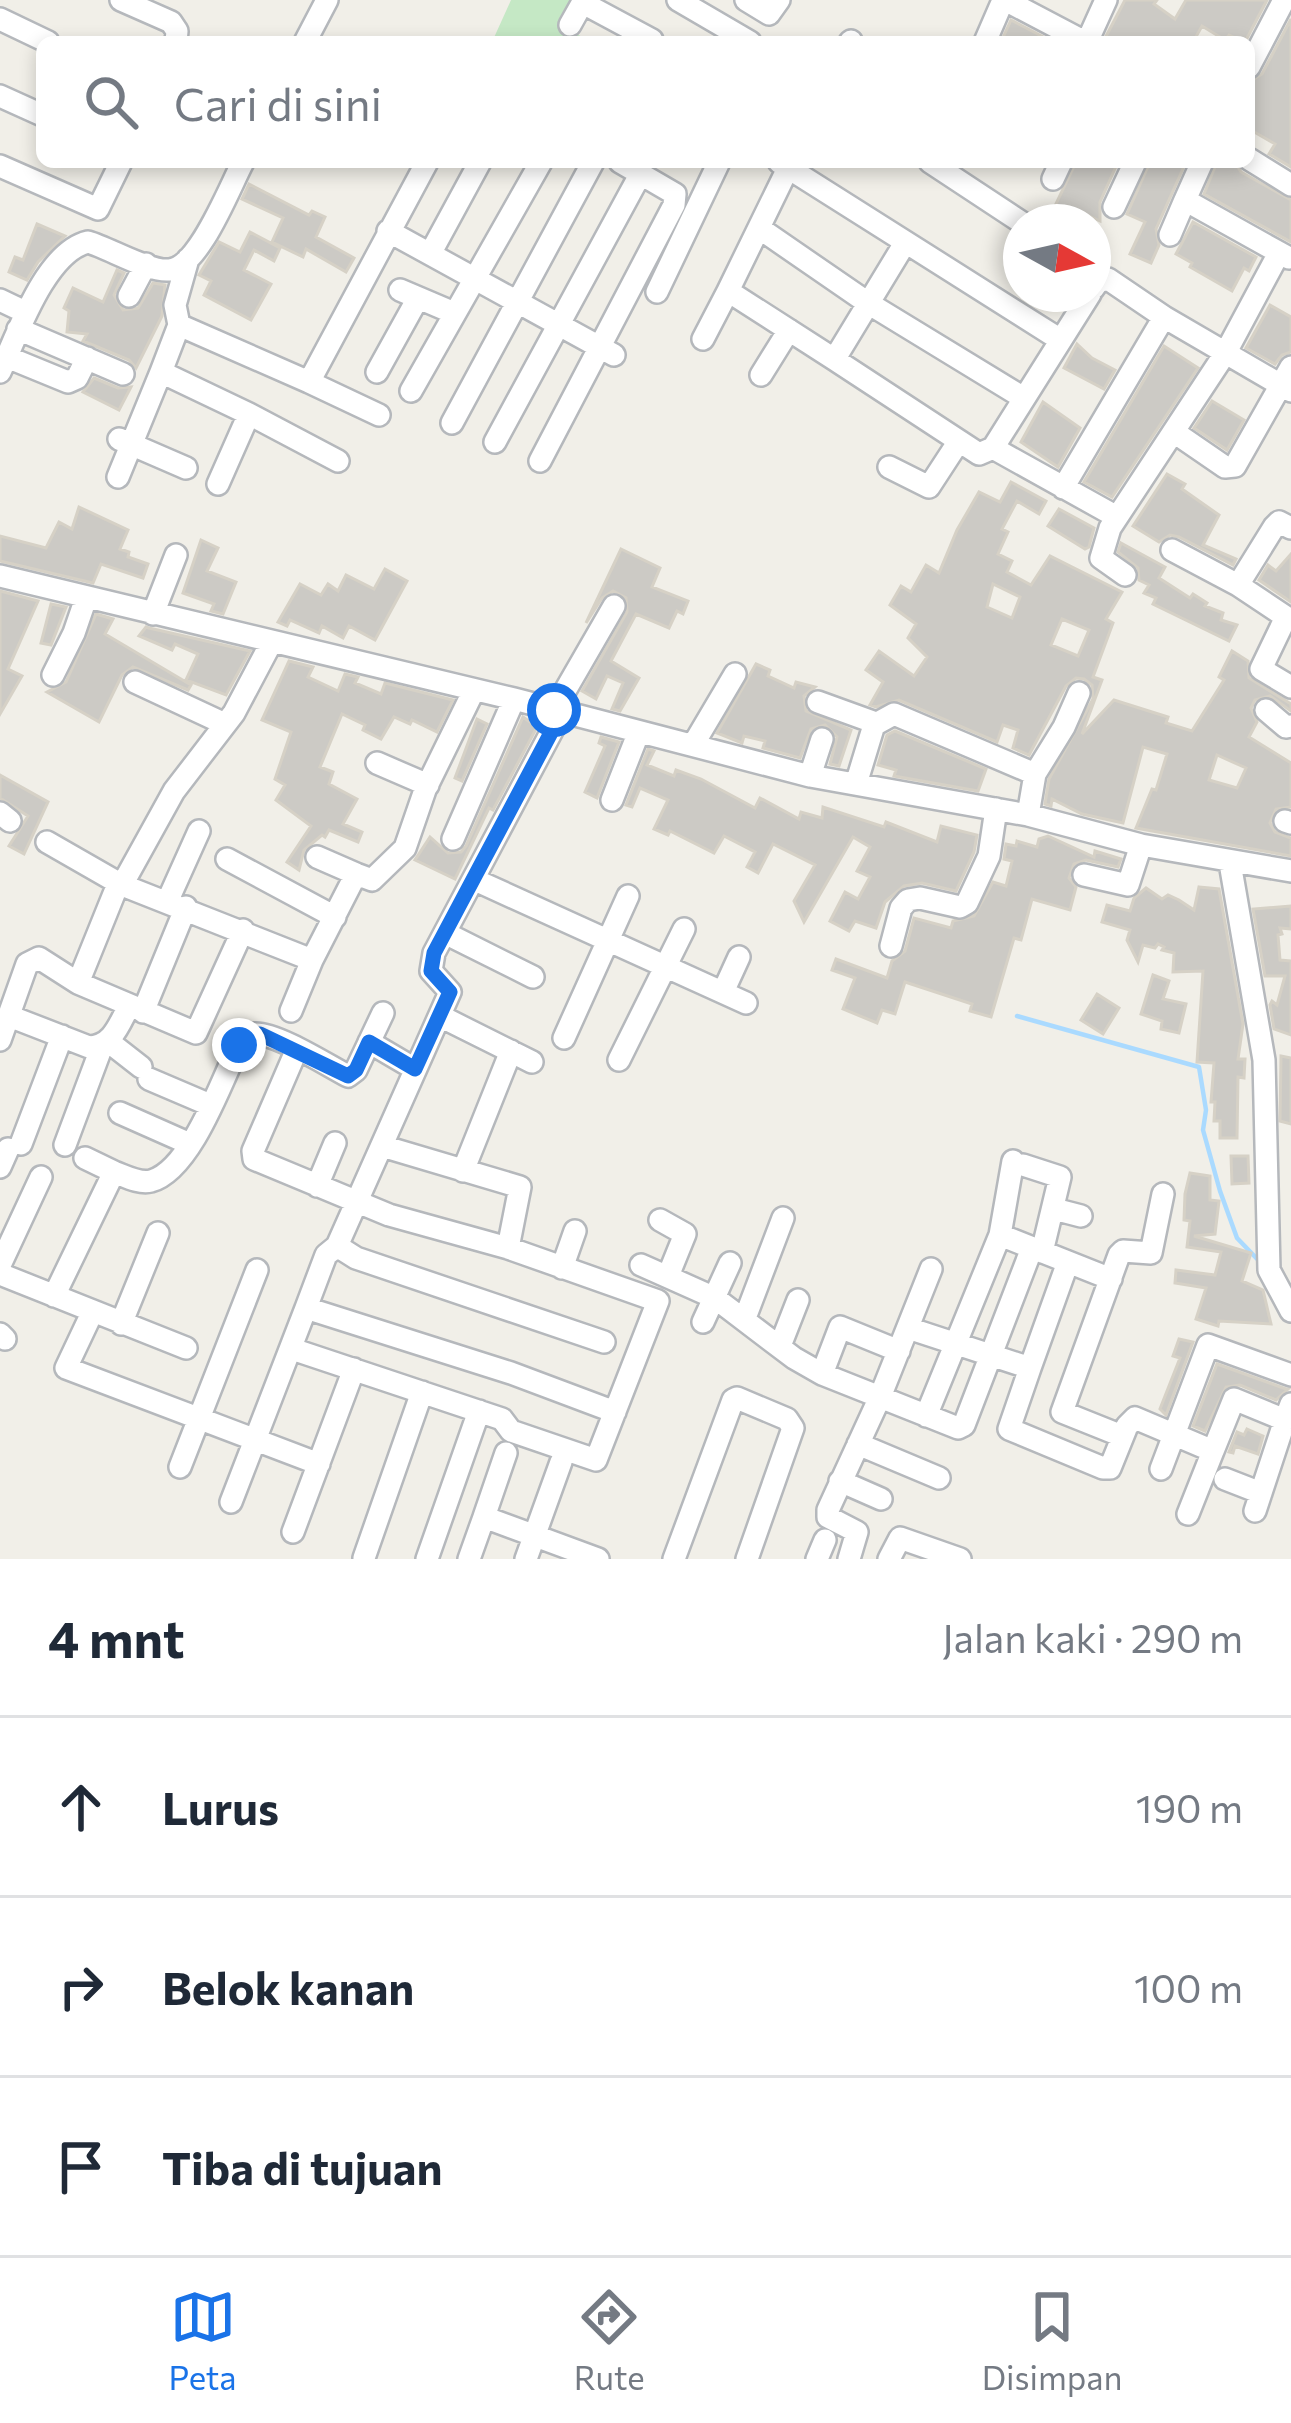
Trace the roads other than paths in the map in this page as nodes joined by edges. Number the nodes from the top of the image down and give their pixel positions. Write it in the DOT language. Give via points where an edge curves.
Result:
graph roads {
  1 [pos="121,0"];
  2 [pos="327,0"];
  3 [pos="678,0"];
  4 [pos="746,0"];
  5 [pos="779,0"];
  6 [pos="1284,0"];
  7 [pos="583,1"];
  8 [pos="1098,2"];
  9 [pos="0,20"];
  10 [pos="570,25"];
  11 [pos="1053,34"];
  12 [pos="36,36"];
  13 [pos="177,36"];
  14 [pos="308,36"];
  15 [pos="645,36"];
  16 [pos="740,36"];
  17 [pos="988,36"];
  18 [pos="1088,36"];
  19 [pos="1255,56"];
  20 [pos="0,96"];
  21 [pos="36,112"];
  22 [pos="1255,163"];
  23 [pos="0,166"];
  24 [pos="118,168"];
  25 [pos="240,168"];
  26 [pos="424,168"];
  27 [pos="477,168"];
  28 [pos="537,168"];
  29 [pos="590,168"];
  30 [pos="631,168"];
  31 [pos="716,168"];
  32 [pos="784,168"];
  33 [pos="792,168"];
  34 [pos="944,168"];
  35 [pos="1132,168"];
  36 [pos="1199,168"];
  37 [pos="641,173"];
  38 [pos="1291,185"];
  39 [pos="1185,200"];
  40 [pos="1114,207"];
  41 [pos="98,209"];
  42 [pos="1003,209"];
  43 [pos="759,228"];
  44 [pos="388,231"];
  45 [pos="1170,235"];
  46 [pos="88,242"];
  47 [pos="905,243"];
  48 [pos="430,254"];
  49 [pos="1285,256"];
  50 [pos="188,259"];
  51 [pos="146,263"];
  52 [pos="473,278"];
  53 [pos="1111,290"];
  54 [pos="728,291"];
  55 [pos="657,292"];
  56 [pos="129,296"];
  57 [pos="0,300"];
  58 [pos="517,302"];
  59 [pos="868,303"];
  60 [pos="1077,312"];
  61 [pos="454,313"];
  62 [pos="1164,317"];
  63 [pos="21,320"];
  64 [pos="179,325"];
  65 [pos="559,325"];
  66 [pos="789,330"];
  67 [pos="703,339"];
  68 [pos="1059,339"];
  69 [pos="608,352"];
  70 [pos="1226,352"];
  71 [pos="87,358"];
  72 [pos="837,361"];
  73 [pos="3,365"];
  74 [pos="161,372"];
  75 [pos="376,372"];
  76 [pos="123,374"];
  77 [pos="761,375"];
  78 [pos="1287,381"];
  79 [pos="309,382"];
  80 [pos="411,391"];
  81 [pos="1022,398"];
  82 [pos="249,413"];
  83 [pos="379,415"];
  84 [pos="452,423"];
  85 [pos="1174,432"];
  86 [pos="125,441"];
  87 [pos="959,441"];
  88 [pos="495,442"];
  89 [pos="993,448"];
  90 [pos="338,460"];
  91 [pos="540,461"];
  92 [pos="889,467"];
  93 [pos="186,468"];
  94 [pos="118,476"];
  95 [pos="218,484"];
  96 [pos="1063,488"];
  97 [pos="1117,517"];
  98 [pos="1291,528"];
  99 [pos="1172,550"];
  100 [pos="176,555"];
  101 [pos="1125,575"];
  102 [pos="1,579"];
  103 [pos="1238,585"];
  104 [pos="86,598"];
  105 [pos="614,606"];
  106 [pos="154,614"];
  107 [pos="1289,615"];
  108 [pos="271,643"];
  109 [pos="735,674"];
  110 [pos="52,675"];
  111 [pos="135,682"];
  112 [pos="1291,687"];
  113 [pos="474,690"];
  114 [pos="1078,693"];
  115 [pos="514,700"];
  116 [pos="818,702"];
  117 [pos="1266,710"];
  118 [pos="558,711"];
  119 [pos="876,723"];
  120 [pos="225,724"];
  121 [pos="1291,726"];
  122 [pos="638,734"];
  123 [pos="822,739"];
  124 [pos="693,745"];
  125 [pos="377,763"];
  126 [pos="1035,774"];
  127 [pos="810,776"];
  128 [pos="856,784"];
  129 [pos="428,785"];
  130 [pos="612,800"];
  131 [pos="996,809"];
  132 [pos="1028,815"];
  133 [pos="199,831"];
  134 [pos="453,838"];
  135 [pos="46,842"];
  136 [pos="1141,845"];
  137 [pos="317,857"];
  138 [pos="227,859"];
  139 [pos="1230,862"];
  140 [pos="1291,871"];
  141 [pos="356,874"];
  142 [pos="1084,875"];
  143 [pos="475,880"];
  144 [pos="122,885"];
  145 [pos="628,896"];
  146 [pos="177,904"];
  147 [pos="335,917"];
  148 [pos="684,928"];
  149 [pos="243,930"];
  150 [pos="445,933"];
  151 [pos="607,940"];
  152 [pos="892,946"];
  153 [pos="739,956"];
  154 [pos="312,960"];
  155 [pos="666,966"];
  156 [pos="533,977"];
  157 [pos="78,982"];
  158 [pos="723,992"];
  159 [pos="746,1003"];
  160 [pos="136,1009"];
  161 [pos="7,1010"];
  162 [pos="291,1011"];
  163 [pos="383,1013"];
  164 [pos="440,1016"];
  165 [pos="62,1036"];
  166 [pos="564,1038"];
  167 [pos="0,1040"];
  168 [pos="369,1042"];
  169 [pos="105,1044"];
  170 [pos="297,1049"];
  171 [pos="511,1051"];
  172 [pos="619,1060"];
  173 [pos="532,1062"];
  174 [pos="415,1069"];
  175 [pos="210,1105"];
  176 [pos="120,1113"];
  177 [pos="335,1143"];
  178 [pos="190,1144"];
  179 [pos="65,1145"];
  180 [pos="382,1146"];
  181 [pos="10,1153"];
  182 [pos="85,1158"];
  183 [pos="463,1171"];
  184 [pos="114,1172"];
  185 [pos="41,1177"];
  186 [pos="317,1186"];
  187 [pos="1163,1194"];
  188 [pos="357,1201"];
  189 [pos="1054,1209"];
  190 [pos="1082,1216"];
  191 [pos="783,1218"];
  192 [pos="660,1220"];
  193 [pos="575,1231"];
  194 [pos="158,1233"];
  195 [pos="1000,1235"];
  196 [pos="337,1246"];
  197 [pos="508,1249"];
  198 [pos="1037,1250"];
  199 [pos="1068,1262"];
  200 [pos="730,1263"];
  201 [pos="641,1265"];
  202 [pos="562,1268"];
  203 [pos="931,1269"];
  204 [pos="0,1270"];
  205 [pos="257,1270"];
  206 [pos="668,1276"];
  207 [pos="1111,1279"];
  208 [pos="54,1296"];
  209 [pos="715,1298"];
  210 [pos="798,1300"];
  211 [pos="1286,1303"];
  212 [pos="306,1308"];
  213 [pos="92,1312"];
  214 [pos="745,1318"];
  215 [pos="703,1322"];
  216 [pos="122,1324"];
  217 [pos="908,1328"];
  218 [pos="604,1342"];
  219 [pos="957,1342"];
  220 [pos="781,1346"];
  221 [pos="186,1348"];
  222 [pos="292,1349"];
  223 [pos="898,1351"];
  224 [pos="993,1355"];
  225 [pos="1030,1368"];
  226 [pos="354,1369"];
  227 [pos="822,1374"];
  228 [pos="1291,1376"];
  229 [pos="422,1392"];
  230 [pos="880,1397"];
  231 [pos="1020,1398"];
  232 [pos="479,1411"];
  233 [pos="615,1412"];
  234 [pos="1062,1412"];
  235 [pos="1288,1412"];
  236 [pos="926,1416"];
  237 [pos="200,1419"];
  238 [pos="1172,1434"];
  239 [pos="1122,1436"];
  240 [pos="255,1441"];
  241 [pos="858,1444"];
  242 [pos="1213,1451"];
  243 [pos="506,1453"];
  244 [pos="561,1462"];
  245 [pos="319,1464"];
  246 [pos="180,1467"];
  247 [pos="1161,1469"];
  248 [pos="939,1478"];
  249 [pos="1225,1479"];
  250 [pos="841,1481"];
  251 [pos="881,1499"];
  252 [pos="231,1502"];
  253 [pos="1188,1514"];
  254 [pos="484,1517"];
  255 [pos="293,1532"];
  256 [pos="535,1537"];
  257 [pos="364,1558"];
  258 [pos="427,1559"];
  259 [pos="469,1559"];
  260 [pos="526,1559"];
  261 [pos="598,1559"];
  262 [pos="674,1559"];
  263 [pos="747,1559"];
  264 [pos="849,1559"];
  265 [pos="889,1559"];
  266 [pos="958,1559"];
  1 -- 13 [label="street" via="171,22"];
  2 -- 14 [label="street"];
  3 -- 16 [label="street"];
  4 -- 5 [label="street" via="769,14"];
  6 -- 19 [label="street"];
  7 -- 10 [label="street"];
  7 -- 15 [label="street"];
  8 -- 18 [label="street"];
  9 -- 12 [label="street"];
  11 -- 17 [label="street" via="1007,1"];
  20 -- 21 [label="street"];
  22 -- 38 [label="street"];
  23 -- 41 [label="street"];
  24 -- 41 [label="street"];
  25 -- 50 [label="street"];
  26 -- 44 [label="street"];
  27 -- 48 [label="street"];
  28 -- 52 [label="street"];
  29 -- 58 [label="street"];
  30 -- 37 [label="street"];
  31 -- 55 [label="street"];
  32 -- 43 [label="street"];
  33 -- 47 [label="street"];
  34 -- 42 [label="street"];
  35 -- 40 [label="street"];
  36 -- 39 [label="street"];
  37 -- 65 [label="street"];
  37 -- 69 [label="street" via="676,199"];
  39 -- 45 [label="street"];
  39 -- 49 [label="street"];
  41 -- 46 [label="street"];
  43 -- 54 [label="street"];
  43 -- 59 [label="street"];
  44 -- 48 [label="street"];
  44 -- 79 [label="street"];
  46 -- 51 [label="street"];
  46 -- 63 [label="street" via="61,258"];
  47 -- 59 [label="street"];
  47 -- 68 [label="street"];
  48 -- 52 [label="street"];
  49 -- 70 [label="street"];
  50 -- 51 [label="street" via="169,270"];
  50 -- 64 [label="street" via="175,305"];
  51 -- 56 [label="street"];
  52 -- 58 [label="street"];
  52 -- 61 [label="street"];
  53 -- 62 [label="street"];
  54 -- 66 [label="street"];
  54 -- 67 [label="street"];
  57 -- 63 [label="street"];
  58 -- 65 [label="street"];
  58 -- 84 [label="street"];
  59 -- 72 [label="street"];
  59 -- 81 [label="street"];
  60 -- 68 [label="street"];
  61 -- 75 [label="street" via="409,294"];
  61 -- 80 [label="street"];
  62 -- 70 [label="street"];
  62 -- 96 [label="street"];
  63 -- 71 [label="street"];
  63 -- 73 [label="street"];
  64 -- 74 [label="street"];
  64 -- 79 [label="street"];
  65 -- 69 [label="street"];
  65 -- 88 [label="street"];
  66 -- 72 [label="street"];
  66 -- 77 [label="street"];
  68 -- 81 [label="street"];
  69 -- 91 [label="street"];
  70 -- 78 [label="street"];
  70 -- 85 [label="street"];
  71 -- 73 [label="street" via="68,382"];
  71 -- 76 [label="street"];
  72 -- 87 [label="street"];
  74 -- 82 [label="street"];
  74 -- 86 [label="street"];
  78 -- 85 [label="street" via="1235,466"];
  79 -- 83 [label="street"];
  81 -- 89 [label="street"];
  82 -- 90 [label="street"];
  82 -- 95 [label="street"];
  85 -- 97 [label="street"];
  86 -- 93 [label="street"];
  86 -- 94 [label="street"];
  87 -- 89 [label="street" via="979,454"];
  87 -- 92 [label="street" via="929,487"];
  89 -- 96 [label="street"];
  96 -- 97 [label="street"];
  97 -- 101 [label="street" via="1101,558"];
  98 -- 103 [label="street" via="1274,527"];
  99 -- 103 [label="street"];
  100 -- 106 [label="street"];
  102 -- 104 [label="street"];
  103 -- 107 [label="street"];
  104 -- 106 [label="street"];
  104 -- 110 [label="street"];
  105 -- 118 [label="street"];
  106 -- 108 [label="street"];
  107 -- 112 [label="street" via="1261,666"];
  108 -- 113 [label="street"];
  108 -- 120 [label="street"];
  109 -- 124 [label="street"];
  111 -- 120 [label="street"];
  113 -- 115 [label="street"];
  113 -- 129 [label="street"];
  114 -- 126 [label="street"];
  115 -- 118 [label="street"];
  115 -- 134 [label="street"];
  116 -- 119 [label="street"];
  117 -- 121 [label="street"];
  118 -- 122 [label="street"];
  118 -- 143 [label="street"];
  119 -- 126 [label="street" via="896,715"];
  119 -- 128 [label="street"];
  120 -- 144 [label="street" via="173,791"];
  122 -- 124 [label="street"];
  122 -- 130 [label="street"];
  123 -- 127 [label="street"];
  124 -- 127 [label="street"];
  125 -- 129 [label="street"];
  126 -- 132 [label="street"];
  127 -- 128 [label="street"];
  128 -- 131 [label="street"];
  129 -- 141 [label="street" via="392,865 372,880"];
  131 -- 132 [label="street"];
  131 -- 152 [label="street" via="968,903 908,900"];
  132 -- 136 [label="street"];
  133 -- 146 [label="street"];
  135 -- 144 [label="street"];
  136 -- 139 [label="street"];
  136 -- 142 [label="street" via="1128,885"];
  137 -- 141 [label="street"];
  138 -- 147 [label="street"];
  139 -- 140 [label="street"];
  139 -- 211 [label="street" via="1264,1060 1266,1249"];
  141 -- 147 [label="street"];
  143 -- 150 [label="street"];
  143 -- 151 [label="street"];
  144 -- 146 [label="street"];
  144 -- 157 [label="street"];
  145 -- 151 [label="street"];
  146 -- 149 [label="street"];
  146 -- 160 [label="street"];
  147 -- 154 [label="street"];
  148 -- 155 [label="street"];
  149 -- 154 [label="street"];
  149 -- 160 [label="street" via="196,1033"];
  150 -- 156 [label="street"];
  150 -- 164 [label="street" via="431,971 450,989"];
  151 -- 155 [label="street"];
  151 -- 166 [label="street"];
  153 -- 158 [label="street"];
  154 -- 162 [label="street"];
  155 -- 158 [label="street"];
  155 -- 172 [label="street"];
  157 -- 160 [label="street"];
  157 -- 161 [label="street" via="32,958"];
  158 -- 159 [label="street"];
  160 -- 169 [label="street"];
  161 -- 165 [label="street"];
  161 -- 167 [label="street"];
  163 -- 168 [label="street"];
  164 -- 171 [label="street"];
  164 -- 174 [label="street"];
  165 -- 169 [label="street"];
  165 -- 181 [label="street"];
  168 -- 170 [label="street" via="348,1076"];
  168 -- 174 [label="street"];
  169 -- 175 [label="street"];
  169 -- 179 [label="street"];
  170 -- 175 [label="street" via="249,1035"];
  170 -- 186 [label="street" via="252,1156"];
  171 -- 173 [label="street"];
  171 -- 183 [label="street"];
  174 -- 180 [label="street"];
  175 -- 178 [label="street"];
  176 -- 178 [label="street"];
  177 -- 186 [label="street"];
  178 -- 184 [label="street" via="152,1181"];
  180 -- 183 [label="street"];
  180 -- 188 [label="street"];
  182 -- 184 [label="street"];
  183 -- 197 [label="street" via="520,1187"];
  184 -- 208 [label="street"];
  185 -- 204 [label="street"];
  186 -- 188 [label="street"];
  187 -- 207 [label="street" via="1151,1252 1121,1252"];
  188 -- 196 [label="street"];
  188 -- 197 [label="street"];
  189 -- 190 [label="street"];
  189 -- 195 [label="street" via="1060,1178 1018,1163"];
  189 -- 198 [label="street"];
  191 -- 214 [label="street"];
  192 -- 206 [label="street" via="686,1234"];
  193 -- 202 [label="street"];
  194 -- 216 [label="street"];
  195 -- 198 [label="street"];
  195 -- 219 [label="street"];
  196 -- 212 [label="street"];
  196 -- 218 [label="street"];
  197 -- 202 [label="street"];
  198 -- 199 [label="street"];
  198 -- 224 [label="street"];
  199 -- 207 [label="street"];
  199 -- 225 [label="street"];
  200 -- 209 [label="street"];
  201 -- 206 [label="street"];
  202 -- 233 [label="street" via="658,1301"];
  203 -- 217 [label="street"];
  204 -- 208 [label="street"];
  205 -- 237 [label="street"];
  206 -- 209 [label="street"];
  207 -- 234 [label="street"];
  208 -- 213 [label="street"];
  209 -- 214 [label="street"];
  209 -- 215 [label="street"];
  210 -- 220 [label="street"];
  212 -- 222 [label="street"];
  212 -- 233 [label="street"];
  213 -- 216 [label="street"];
  213 -- 237 [label="street" via="60,1378"];
  214 -- 220 [label="street"];
  216 -- 221 [label="street"];
  217 -- 219 [label="street"];
  217 -- 223 [label="street"];
  219 -- 224 [label="street"];
  219 -- 236 [label="street"];
  220 -- 227 [label="street"];
  222 -- 226 [label="street"];
  222 -- 240 [label="street"];
  223 -- 227 [label="street" via="840,1327"];
  223 -- 230 [label="street"];
  224 -- 225 [label="street"];
  224 -- 236 [label="street" via="964,1424"];
  225 -- 231 [label="street"];
  226 -- 229 [label="street"];
  226 -- 245 [label="street"];
  227 -- 230 [label="street"];
  228 -- 238 [label="street" via="1208,1345"];
  229 -- 232 [label="street"];
  229 -- 257 [label="street"];
  230 -- 236 [label="street"];
  230 -- 241 [label="street"];
  231 -- 234 [label="street"];
  231 -- 239 [label="street" via="1010,1430 1103,1468"];
  232 -- 233 [label="street" via="511,1431 596,1460"];
  232 -- 258 [label="street"];
  234 -- 239 [label="street"];
  235 -- 242 [label="street" via="1235,1398"];
  235 -- 249 [label="street" via="1258,1502"];
  237 -- 240 [label="street"];
  237 -- 246 [label="street"];
  238 -- 239 [label="street" via="1136,1418"];
  238 -- 242 [label="street"];
  238 -- 247 [label="street"];
  240 -- 245 [label="street"];
  240 -- 252 [label="street"];
  241 -- 248 [label="street"];
  241 -- 250 [label="street"];
  242 -- 253 [label="street"];
  243 -- 254 [label="street"];
  244 -- 256 [label="street"];
  245 -- 255 [label="street"];
  250 -- 251 [label="street"];
  250 -- 264 [label="street" via="827,1514 857,1532"];
  254 -- 256 [label="street"];
  254 -- 259 [label="street"];
  256 -- 260 [label="street"];
  256 -- 261 [label="street"];
  262 -- 263 [label="street" via="737,1398 793,1428"];
  265 -- 266 [label="street" via="900,1538"];
}
